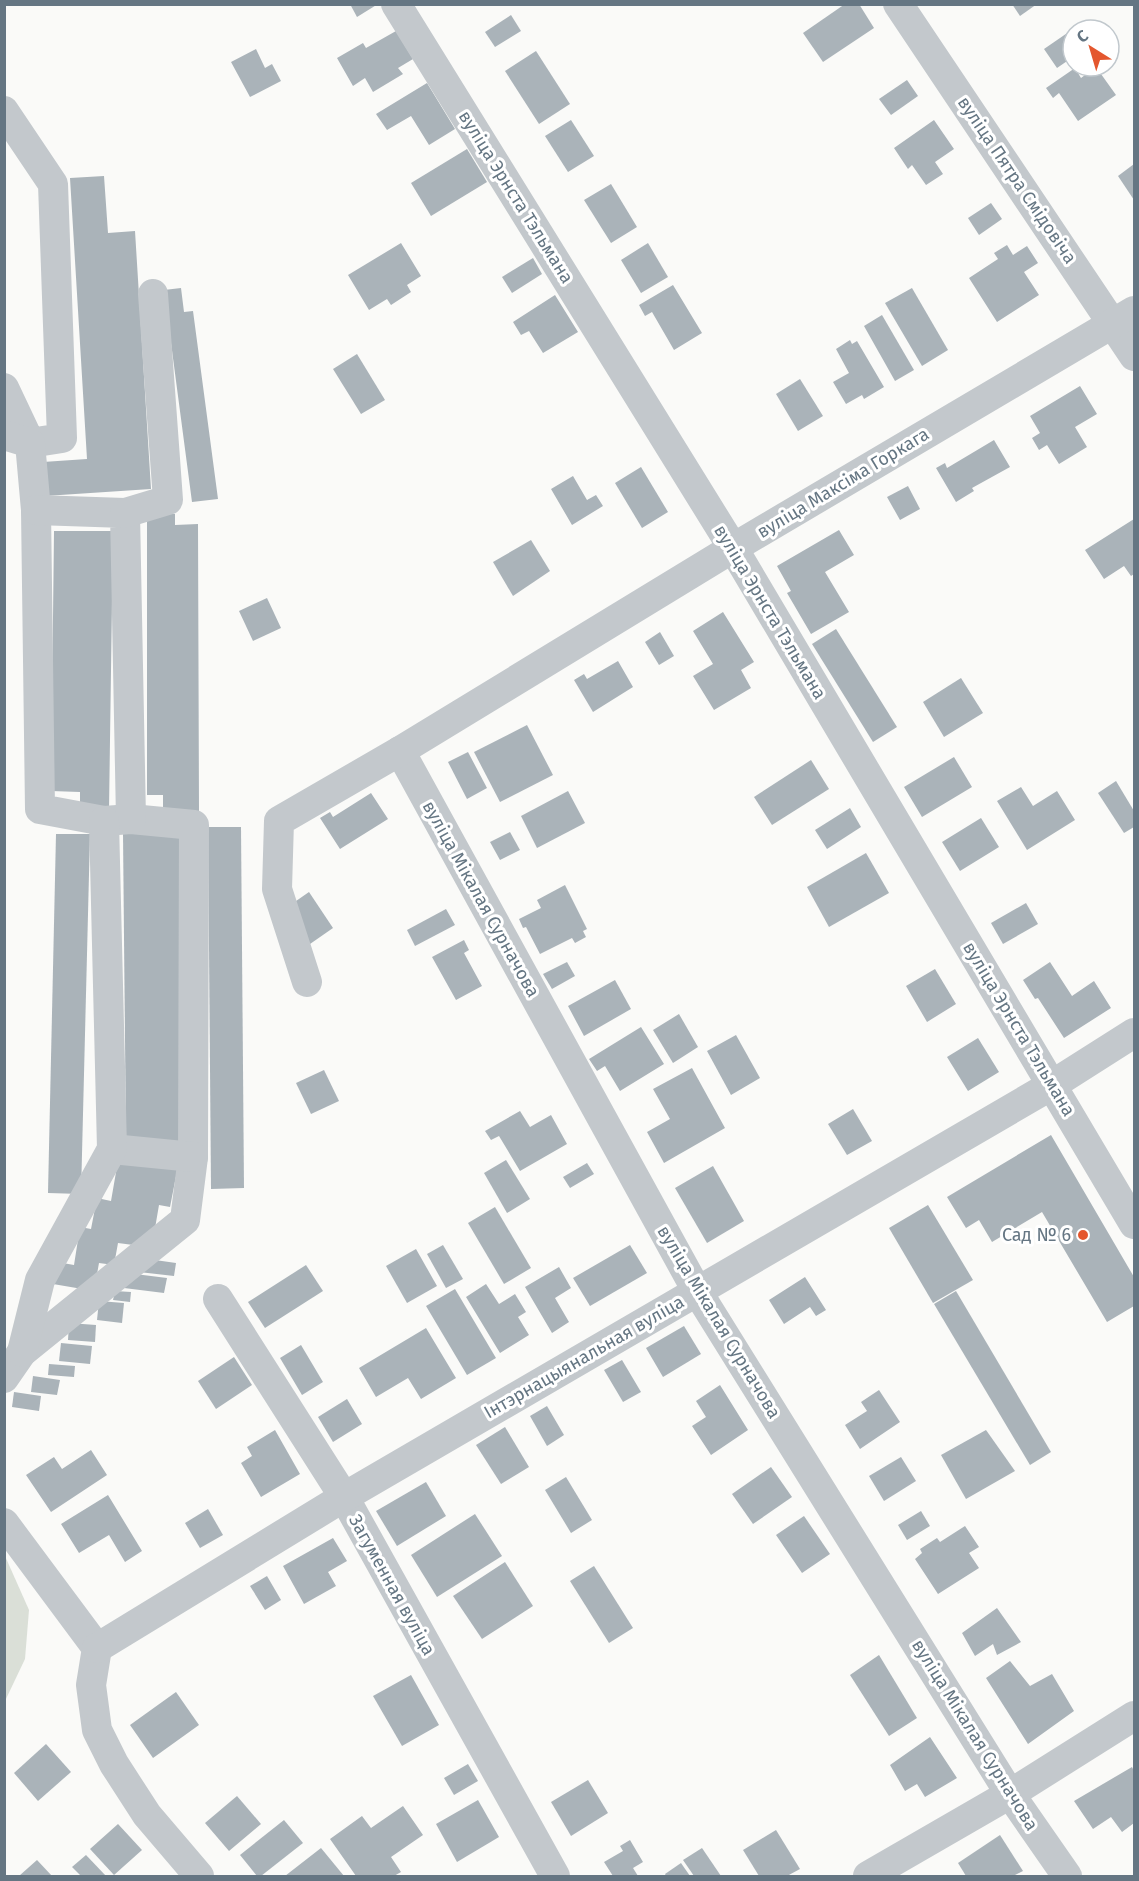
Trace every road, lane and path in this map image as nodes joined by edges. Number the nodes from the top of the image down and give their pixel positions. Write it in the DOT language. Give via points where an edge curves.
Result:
graph roads {
  1 [pos="396,4"];
  2 [pos="898,4"];
  3 [pos="4,111"];
  4 [pos="153,294"];
  5 [pos="1124,317"];
  6 [pos="1134,356"];
  7 [pos="4,388"];
  8 [pos="17,439"];
  9 [pos="36,510"];
  10 [pos="125,513"];
  11 [pos="733,548"];
  12 [pos="399,751"];
  13 [pos="118,820"];
  14 [pos="307,982"];
  15 [pos="1134,1033"];
  16 [pos="1052,1084"];
  17 [pos="112,1149"];
  18 [pos="193,1157"];
  19 [pos="1134,1224"];
  20 [pos="697,1291"];
  21 [pos="218,1299"];
  22 [pos="22,1352"];
  23 [pos="4,1378"];
  24 [pos="344,1497"];
  25 [pos="4,1523"];
  26 [pos="97,1648"];
  27 [pos="1134,1716"];
  28 [pos="1010,1794"];
  29 [pos="199,1876"];
  30 [pos="555,1876"];
  31 [pos="868,1876"];
  32 [pos="1067,1876"];
  1 -- 11 [label="street, вуліца Эрнста Тэльмана"];
  2 -- 5 [label="street, вуліца Пятра Смідовіча"];
  3 -- 8 [label="street" via="53,184 62,438"];
  4 -- 10 [label="street" via="168,500"];
  5 -- 6 [label="street, вуліца Пятра Смідовіча"];
  5 -- 11 [label="street, вуліца Максіма Горкага"];
  7 -- 8 [label="street"];
  8 -- 9 [label="street"];
  9 -- 10 [label="street"];
  9 -- 13 [label="street" via="40,809"];
  10 -- 13 [label="street"];
  11 -- 12 [label="street, вуліца Максіма Горкага"];
  11 -- 16 [label="street, вуліца Эрнста Тэльмана"];
  12 -- 14 [label="street, вуліца Максіма Горкага" via="279,821 277,889"];
  12 -- 20 [label="street, вуліца Мікалая Сурначова"];
  13 -- 17 [label="street"];
  13 -- 18 [label="street" via="194,825"];
  15 -- 16 [label="street, Інтэрнацыянальная вуліца"];
  16 -- 19 [label="street, вуліца Эрнста Тэльмана"];
  16 -- 20 [label="street, Інтэрнацыянальная вуліца"];
  17 -- 18 [label="street"];
  17 -- 22 [label="street" via="40,1280"];
  18 -- 22 [label="street" via="185,1220"];
  20 -- 24 [label="street, Інтэрнацыянальная вуліца"];
  20 -- 28 [label="street, вуліца Мікалая Сурначова"];
  21 -- 24 [label="street, Загуменная вуліца"];
  22 -- 23 [label="street"];
  24 -- 26 [label="street, Інтэрнацыянальная вуліца"];
  24 -- 30 [label="street, Загуменная вуліца"];
  25 -- 26 [label="street"];
  26 -- 29 [label="street" via="91,1685 97,1730 147,1815"];
  27 -- 28 [label="street"];
  28 -- 31 [label="street"];
  28 -- 32 [label="street, вуліца Мікалая Сурначова"];
}
